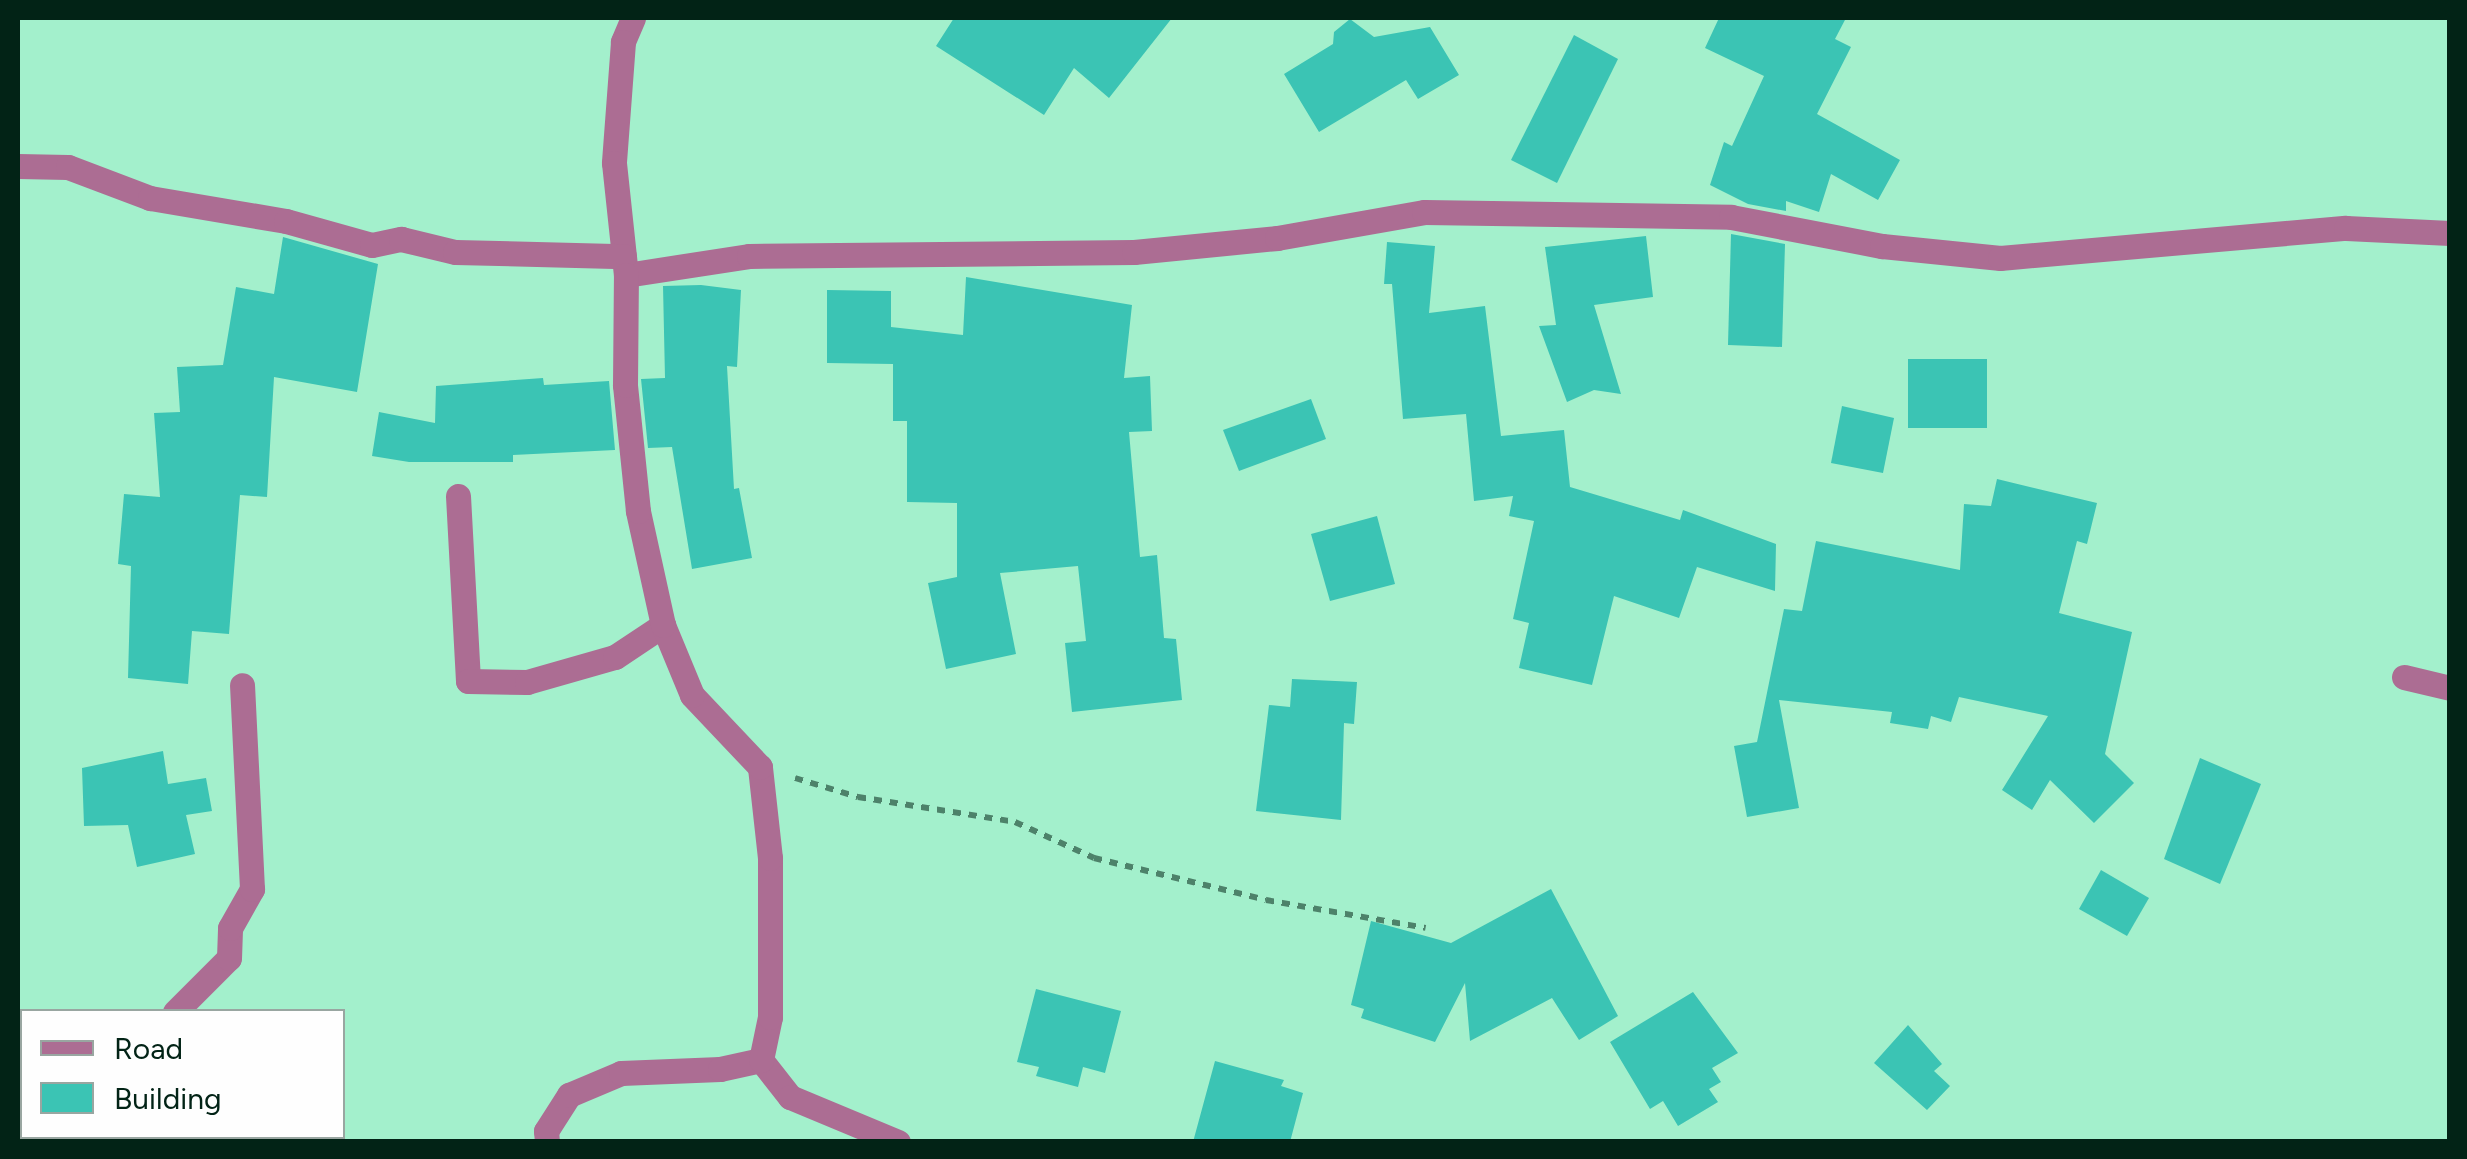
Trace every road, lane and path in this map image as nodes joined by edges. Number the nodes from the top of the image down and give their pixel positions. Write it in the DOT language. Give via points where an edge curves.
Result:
graph roads {
  1 [pos="633,18"];
  2 [pos="18,166"];
  3 [pos="2450,233"];
  4 [pos="625,266"];
  5 [pos="458,496"];
  6 [pos="663,625"];
  7 [pos="2404,678"];
  8 [pos="242,686"];
  9 [pos="2450,688"];
  10 [pos="760,767"];
  11 [pos="1426,928"];
  12 [pos="178,1009"];
  13 [pos="761,1060"];
  14 [pos="547,1142"];
  15 [pos="898,1142"];
  1 -- 4 [label="street" via="623,42 614,163"];
  2 -- 4 [label="street" via="68,167 150,198 286,221 372,246 401,240 455,252"];
  3 -- 4 [label="street" via="2346,228 2000,258 1882,246 1731,217 1424,212 1278,238 1134,252 749,256"];
  4 -- 6 [label="street" via="625,385 636,493"];
  5 -- 6 [label="street" via="468,681 527,682 615,656"];
  6 -- 10 [label="street" via="692,695"];
  7 -- 9 [label="street"];
  8 -- 12 [label="street" via="252,889 230,928 229,958"];
  10 -- 11 [label="path" via="858,797 1015,822 1094,858 1266,900"];
  10 -- 13 [label="street" via="770,858 770,1017"];
  13 -- 14 [label="street" via="720,1069 621,1073 569,1095 546,1131"];
  13 -- 15 [label="street" via="790,1097"];
}
